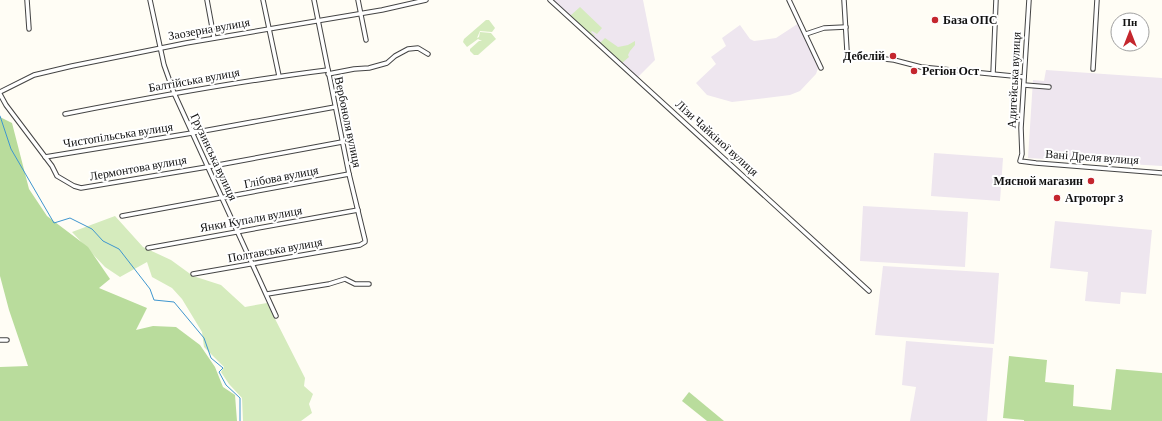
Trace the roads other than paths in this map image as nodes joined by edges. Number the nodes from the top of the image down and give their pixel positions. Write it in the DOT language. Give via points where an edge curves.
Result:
graph roads {
  1 [pos="27,0"];
  2 [pos="150,0"];
  3 [pos="207,0"];
  4 [pos="263,0"];
  5 [pos="314,0"];
  6 [pos="358,0"];
  7 [pos="401,0"];
  8 [pos="426,0"];
  9 [pos="550,0"];
  10 [pos="789,0"];
  11 [pos="844,0"];
  12 [pos="996,0"];
  13 [pos="1029,0"];
  14 [pos="1097,0"];
  15 [pos="402,5"];
  16 [pos="360,13"];
  17 [pos="318,20"];
  18 [pos="846,27"];
  19 [pos="29,29"];
  20 [pos="268,29"];
  21 [pos="806,34"];
  22 [pos="214,38"];
  23 [pos="366,40"];
  24 [pos="160,48"];
  25 [pos="847,50"];
  26 [pos="428,54"];
  27 [pos="866,57"];
  28 [pos="821,68"];
  29 [pos="1093,69"];
  30 [pos="328,72"];
  31 [pos="992,74"];
  32 [pos="279,76"];
  33 [pos="1024,77"];
  34 [pos="1024,85"];
  35 [pos="1049,87"];
  36 [pos="0,93"];
  37 [pos="174,93"];
  38 [pos="335,107"];
  39 [pos="65,114"];
  40 [pos="192,133"];
  41 [pos="342,142"];
  42 [pos="45,157"];
  43 [pos="1020,160"];
  44 [pos="207,167"];
  45 [pos="1162,173"];
  46 [pos="349,174"];
  47 [pos="222,199"];
  48 [pos="358,210"];
  49 [pos="122,216"];
  50 [pos="238,231"];
  51 [pos="360,245"];
  52 [pos="148,248"];
  53 [pos="253,264"];
  54 [pos="193,274"];
  55 [pos="369,284"];
  56 [pos="870,291"];
  57 [pos="267,294"];
  58 [pos="276,316"];
  59 [pos="0,340"];
  60 [pos="7,340"];
  1 -- 19 [label="street"];
  2 -- 24 [label="street, Грузинська вулиця"];
  3 -- 22 [label="street"];
  4 -- 20 [label="street"];
  5 -- 17 [label="street, Вербоноля вулиця"];
  6 -- 16 [label="street"];
  7 -- 15 [label="street"];
  8 -- 15 [label="street, Заозерна вулиця"];
  9 -- 56 [label="street, Лізи Чайкіної вулиця"];
  10 -- 21 [label="street"];
  11 -- 18 [label="street"];
  12 -- 31 [label="street"];
  13 -- 33 [label="street, Адигейська вулиця"];
  14 -- 29 [label="street"];
  15 -- 16 [label="street, Заозерна вулиця"];
  16 -- 17 [label="street, Заозерна вулиця"];
  16 -- 23 [label="street"];
  17 -- 20 [label="street, Заозерна вулиця"];
  17 -- 30 [label="street, Вербоноля вулиця"];
  18 -- 21 [label="street" via="824,28"];
  18 -- 25 [label="street"];
  20 -- 22 [label="street, Заозерна вулиця"];
  20 -- 32 [label="street"];
  21 -- 28 [label="street"];
  22 -- 24 [label="street, Заозерна вулиця"];
  24 -- 36 [label="street, Заозерна вулиця" via="34,74"];
  24 -- 37 [label="street, Грузинська вулиця"];
  26 -- 30 [label="street, Балтійська вулиця" via="418,48 408,49 387,63 369,68"];
  27 -- 31 [label="street" via="955,72"];
  30 -- 32 [label="street, Балтійська вулиця"];
  30 -- 38 [label="street, Вербоноля вулиця"];
  31 -- 33 [label="street"];
  32 -- 37 [label="street, Балтійська вулиця"];
  33 -- 34 [label="street, Адигейська вулиця"];
  34 -- 35 [label="street"];
  34 -- 43 [label="street, Адигейська вулиця"];
  36 -- 42 [label="street, Лермонтова вулиця"];
  37 -- 39 [label="street, Балтійська вулиця"];
  37 -- 40 [label="street, Грузинська вулиця"];
  38 -- 40 [label="street, Чистопільська вулиця"];
  38 -- 41 [label="street, Вербоноля вулиця"];
  40 -- 42 [label="street, Чистопільська вулиця"];
  40 -- 44 [label="street, Грузинська вулиця"];
  41 -- 44 [label="street, Лермонтова вулиця"];
  41 -- 46 [label="street, Вербоноля вулиця"];
  42 -- 44 [label="street, Лермонтова вулиця" via="57,176 81,188"];
  43 -- 45 [label="street, Вані Дреля вулиця"];
  44 -- 47 [label="street, Грузинська вулиця"];
  46 -- 47 [label="street, Глібова вулиця"];
  46 -- 48 [label="street, Вербоноля вулиця"];
  47 -- 49 [label="street, Глібова вулиця"];
  47 -- 50 [label="street, Грузинська вулиця"];
  48 -- 50 [label="street, Янки Купали вулиця"];
  48 -- 51 [label="street, Вербоноля вулиця" via="365,240"];
  50 -- 52 [label="street, Янки Купали вулиця"];
  50 -- 53 [label="street, Грузинська вулиця"];
  51 -- 53 [label="street, Полтавська вулиця"];
  53 -- 54 [label="street, Полтавська вулиця"];
  53 -- 57 [label="street, Грузинська вулиця"];
  55 -- 57 [label="street" via="355,284 345,280"];
  57 -- 58 [label="street, Грузинська вулиця"];
  59 -- 60 [label="street"];
}
